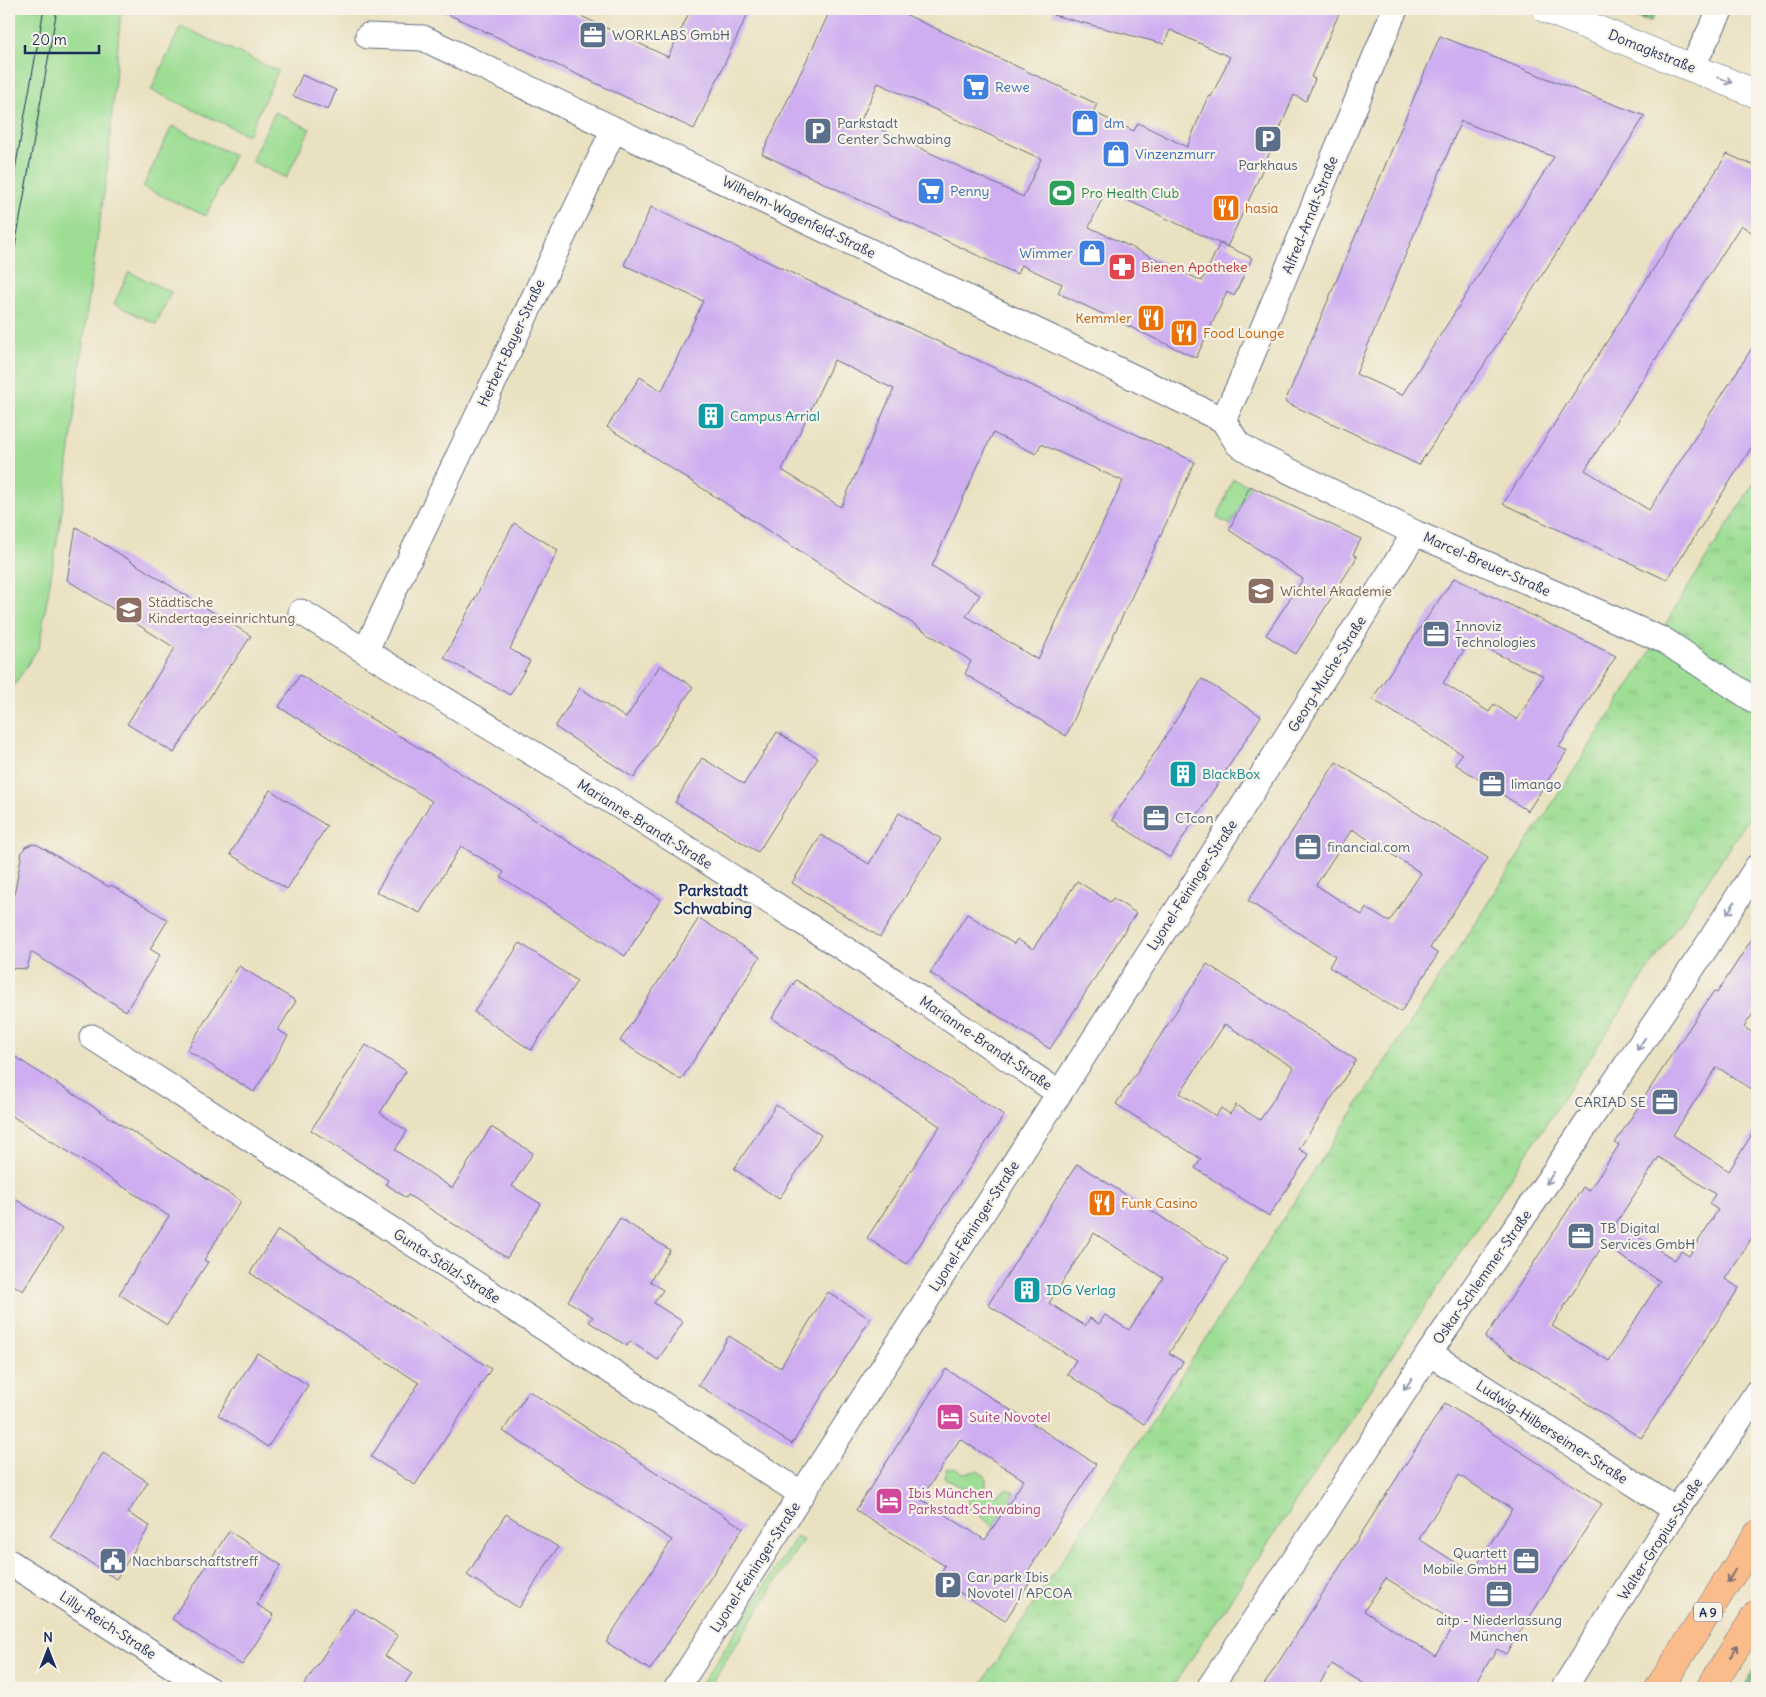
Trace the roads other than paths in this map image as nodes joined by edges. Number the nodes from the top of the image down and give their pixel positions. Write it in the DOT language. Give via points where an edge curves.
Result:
graph roads {
  1 [pos="1395,9"];
  2 [pos="1546,9"];
  3 [pos="1721,9"];
  4 [pos="368,36"];
  5 [pos="1692,67"];
  6 [pos="1757,94"];
  7 [pos="614,129"];
  8 [pos="1224,420"];
  9 [pos="1415,533"];
  10 [pos="301,612"];
  11 [pos="366,650"];
  12 [pos="1757,702"];
  13 [pos="1270,764"];
  14 [pos="1757,867"];
  15 [pos="92,1037"];
  16 [pos="1060,1093"];
  17 [pos="1429,1353"];
  18 [pos="1757,1392"];
  19 [pos="802,1494"];
  20 [pos="1676,1510"];
  21 [pos="1757,1536"];
  22 [pos="9,1562"];
  23 [pos="1757,1614"];
  24 [pos="207,1688"];
  25 [pos="677,1688"];
  26 [pos="1209,1688"];
  27 [pos="1564,1688"];
  28 [pos="1659,1688"];
  29 [pos="1710,1688"];
  1 -- 8 [label="street, Alfred-Arndt-Straße"];
  2 -- 5 [label="street, Domagkstraße"];
  3 -- 5 [label="street"];
  4 -- 7 [label="street, Wilhelm-Wagenfeld-Straße" via="422,38"];
  5 -- 6 [label="street, Domagkstraße, one-way"];
  7 -- 8 [label="street, Wilhelm-Wagenfeld-Straße"];
  7 -- 11 [label="street, Herbert-Bayer-Straße"];
  8 -- 9 [label="street, Marcel-Breuer-Straße" via="1238,444"];
  9 -- 12 [label="street, Marcel-Breuer-Straße" via="1665,642"];
  9 -- 13 [label="street, Georg-Muche-Straße"];
  10 -- 11 [label="street, Marianne-Brandt-Straße"];
  11 -- 16 [label="street, Marianne-Brandt-Straße" via="812,927"];
  13 -- 16 [label="street, Lyonel-Feininger-Straße"];
  14 -- 17 [label="street, Oskar-Schlemmer-Straße, one-way" via="1694,966"];
  15 -- 19 [label="street, Gunta-Stölzl-Straße"];
  16 -- 19 [label="street, Lyonel-Feininger-Straße"];
  17 -- 20 [label="street, Ludwig-Hilberseimer-Straße"];
  17 -- 26 [label="street, Oskar-Schlemmer-Straße, one-way"];
  18 -- 20 [label="street, Walter-Gropius-Straße"];
  19 -- 25 [label="street, Lyonel-Feininger-Straße"];
  20 -- 27 [label="street, Walter-Gropius-Straße"];
  21 -- 28 [label="highway, A 9, one-way"];
  22 -- 24 [label="street, Lilly-Reich-Straße"];
  29 -- 23 [label="highway, one-way"];
}
